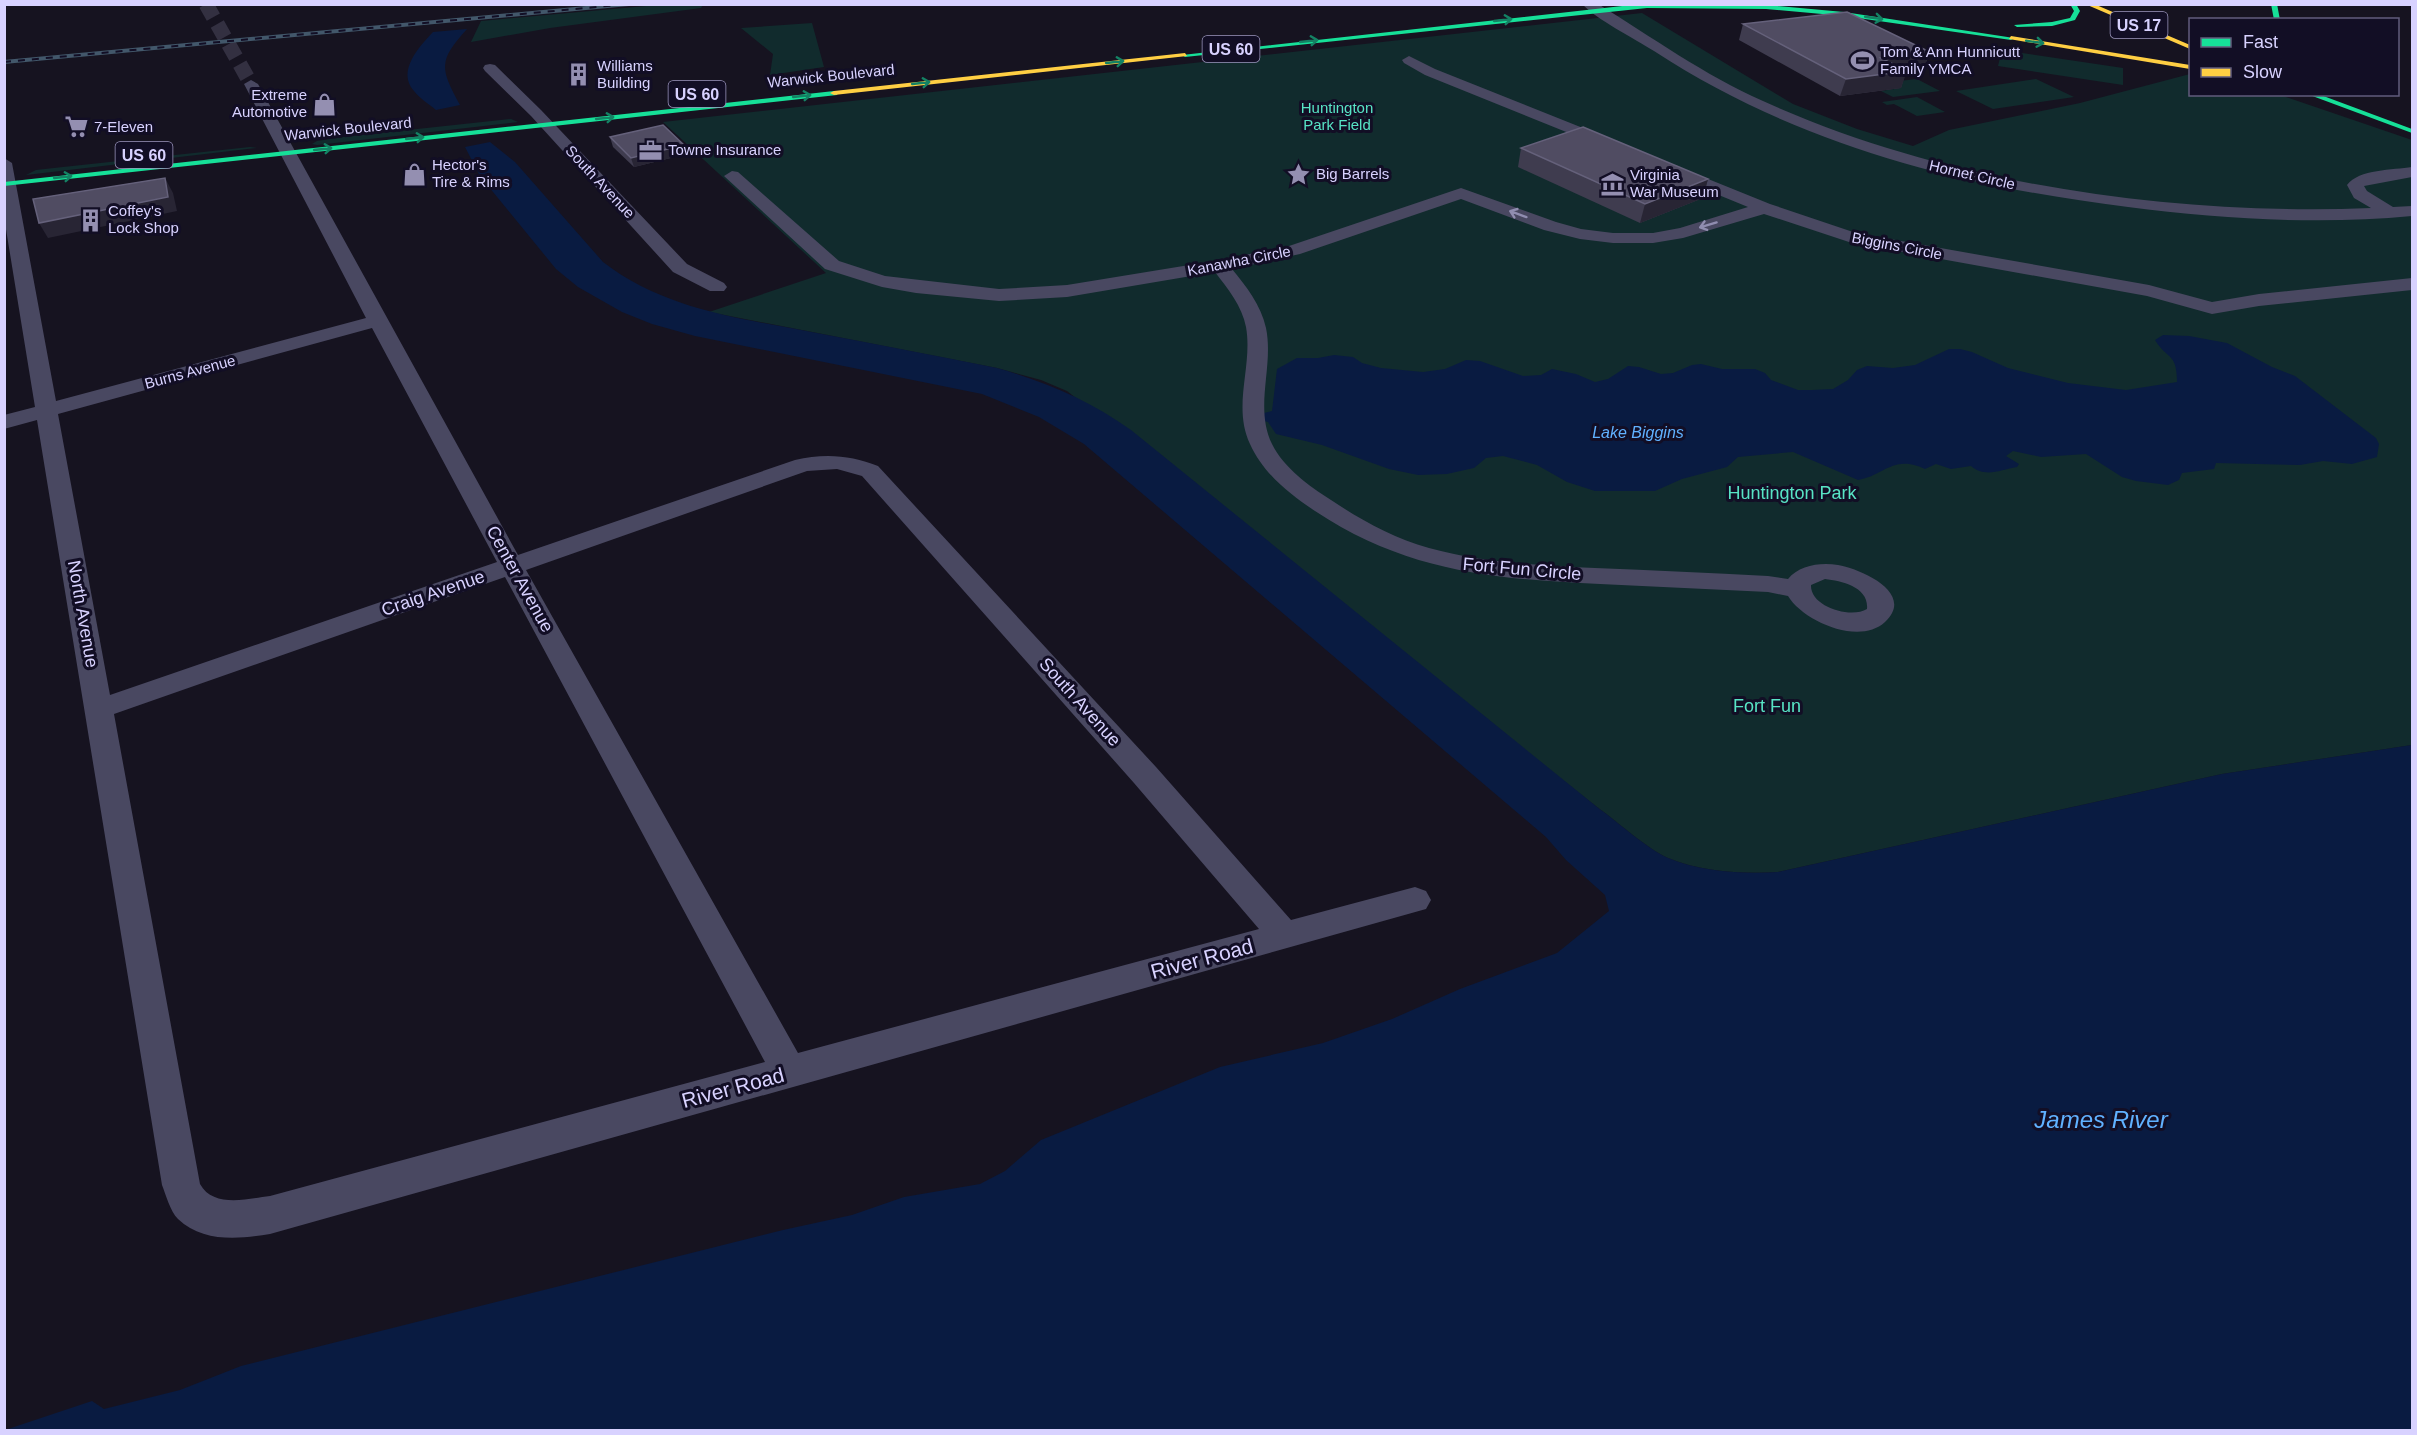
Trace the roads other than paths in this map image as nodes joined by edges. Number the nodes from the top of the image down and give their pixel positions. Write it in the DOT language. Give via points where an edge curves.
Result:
graph roads {
  1 [pos="1546,4"];
  2 [pos="2073,4"];
  3 [pos="2088,4"];
  4 [pos="2118,4"];
  5 [pos="2159,4"];
  6 [pos="2209,4"];
  7 [pos="1655,5"];
  8 [pos="1593,8"];
  9 [pos="1900,9"];
  10 [pos="1963,16"];
  11 [pos="1391,21"];
  12 [pos="1403,31"];
  13 [pos="1978,33"];
  14 [pos="2189,34"];
  15 [pos="2189,47"];
  16 [pos="1409,60"];
  17 [pos="1028,65"];
  18 [pos="2189,67"];
  19 [pos="490,68"];
  20 [pos="251,84"];
  21 [pos="2306,96"];
  22 [pos="2348,96"];
  23 [pos="541,118"];
  24 [pos="2412,119"];
  25 [pos="2412,131"];
  26 [pos="286,146"];
  27 [pos="1629,152"];
  28 [pos="114,158"];
  29 [pos="1660,164"];
  30 [pos="2412,172"];
  31 [pos="7,173"];
  32 [pos="732,176"];
  33 [pos="1764,208"];
  34 [pos="2412,211"];
  35 [pos="2391,213"];
  36 [pos="2412,226"];
  37 [pos="1220,266"];
  38 [pos="2412,284"];
  39 [pos="717,287"];
  40 [pos="376,321"];
  41 [pos="48,411"];
  42 [pos="4,422"];
  43 [pos="870,471"];
  44 [pos="513,566"];
  45 [pos="1797,589"];
  46 [pos="99,709"];
  47 [pos="1415,900"];
  48 [pos="1286,936"];
  49 [pos="160,1065"];
  50 [pos="790,1073"];
  1 -- 11 [label="main road, Warwick Boulevard / US 60"];
  2 -- 10 [label="main road" via="2077,11 2073,19 2052,24 2012,25"];
  3 -- 15 [label="main road, US 17"];
  4 -- 14 [label="main road, US 17"];
  5 -- 6 [label="main road"];
  7 -- 8 [label="main road, Warwick Boulevard / US 60"];
  7 -- 13 [label="main road, Warwick Boulevard, one-way" via="1790,9"];
  12 -- 8 [label="main road, Warwick Boulevard / US 60, one-way"];
  8 -- 35 [label="street, Hornet Circle" via="1754,103 1837,137 1917,162 2036,189 2173,208"];
  9 -- 13 [label="main road"];
  11 -- 12 [label="main road"];
  11 -- 17 [label="main road, Warwick Boulevard / US 60"];
  17 -- 12 [label="main road, Warwick Boulevard / US 60, one-way"];
  13 -- 18 [label="main road, one-way"];
  16 -- 27 [label="street"];
  17 -- 23 [label="main road, Warwick Boulevard / US 60"];
  19 -- 23 [label="street, South Avenue"];
  20 -- 26 [label="street, Center Avenue"];
  21 -- 25 [label="main road"];
  22 -- 24 [label="main road"];
  23 -- 26 [label="main road, Warwick Boulevard / US 60"];
  23 -- 39 [label="street, South Avenue" via="680,268"];
  26 -- 28 [label="main road, Warwick Boulevard / US 60"];
  31 -- 26 [label="main road, Warwick Boulevard / US 60, one-way"];
  26 -- 40 [label="street, Center Avenue"];
  29 -- 33 [label="street, Biggins Circle"];
  30 -- 35 [label="street" via="2362,180 2355,185 2360,194"];
  31 -- 41 [label="street, North Avenue"];
  32 -- 37 [label="street, Kanawha Circle" via="832,265 882,281 999,295 1067,291"];
  33 -- 37 [label="street, Kanawha Circle, one-way" via="1683,233 1613,238 1550,226 1461,193 1294,250"];
  33 -- 38 [label="street, Biggins Circle" via="1878,243 2149,291 2212,308"];
  34 -- 35 [label="street, Hornet Circle"];
  35 -- 36 [label="street"];
  37 -- 45 [label="street, Fort Fun Circle" via="1250,308 1256,327 1254,428 1268,457 1302,492 1356,528 1428,557 1506,571 1768,584"];
  40 -- 41 [label="street, Burns Avenue"];
  40 -- 44 [label="street, Center Avenue"];
  41 -- 42 [label="street, Burns Avenue"];
  41 -- 46 [label="street, North Avenue"];
  43 -- 44 [label="street, Craig Avenue" via="840,462 803,465"];
  43 -- 48 [label="street, South Avenue"];
  44 -- 46 [label="street, Craig Avenue"];
  44 -- 50 [label="street, Center Avenue"];
  46 -- 49 [label="street, North Avenue"];
  47 -- 48 [label="street, River Road"];
  48 -- 50 [label="street, River Road"];
  49 -- 50 [label="street, River Road" via="181,1185 191,1204 201,1211 211,1217 238,1220 270,1215"];
}
